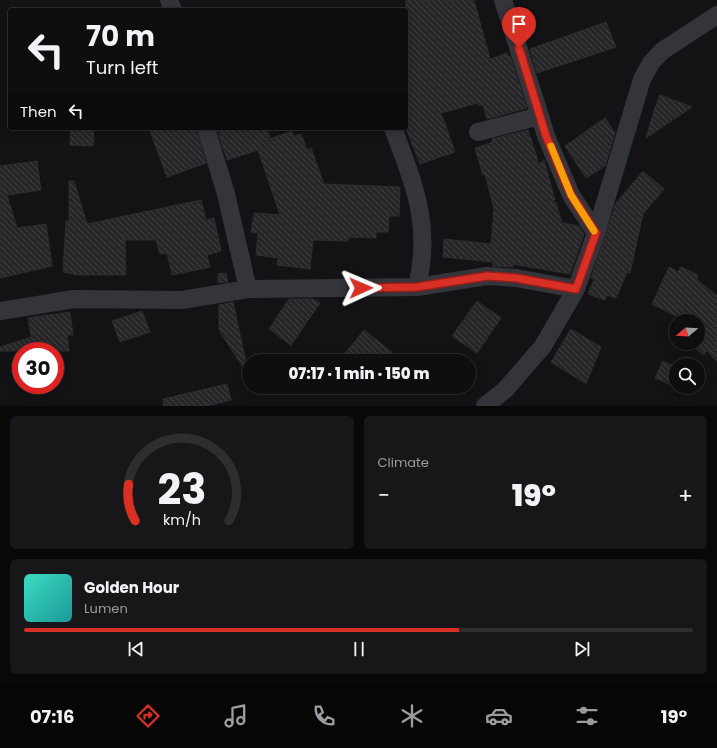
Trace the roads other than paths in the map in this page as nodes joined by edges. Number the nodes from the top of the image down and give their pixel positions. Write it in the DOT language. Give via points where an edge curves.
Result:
graph roads {
  1 [pos="503,0"];
  2 [pos="717,15"];
  3 [pos="540,116"];
  4 [pos="207,130"];
  5 [pos="394,130"];
  6 [pos="478,132"];
  7 [pos="596,233"];
  8 [pos="417,287"];
  9 [pos="248,289"];
  10 [pos="576,289"];
  11 [pos="0,311"];
  12 [pos="485,406"];
  1 -- 3 [label="street"];
  2 -- 7 [label="street" via="662,51 645,74"];
  3 -- 6 [label="street"];
  3 -- 7 [label="street" via="571,195"];
  4 -- 9 [label="street" via="226,194"];
  5 -- 8 [label="street" via="415,187 424,230 422,269"];
  7 -- 10 [label="street"];
  8 -- 9 [label="street"];
  8 -- 10 [label="street" via="487,276 516,278"];
  9 -- 11 [label="street" via="182,300 74,299"];
  10 -- 12 [label="street" via="543,346 506,390"];
}
